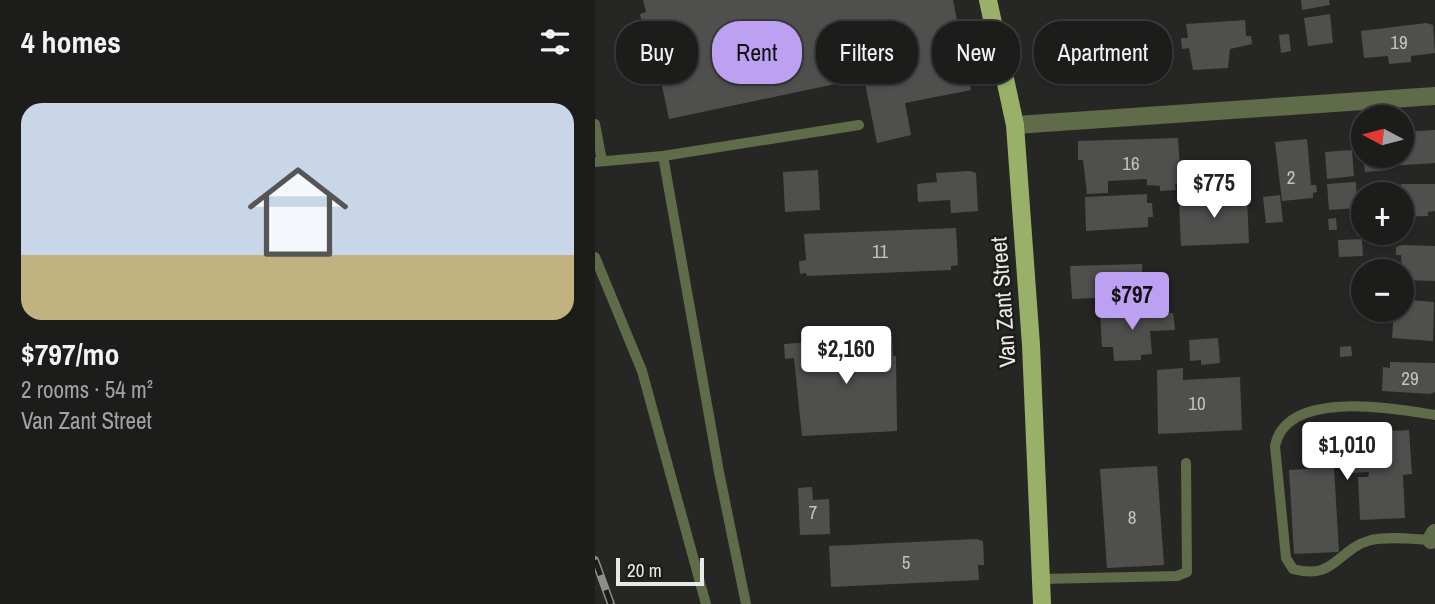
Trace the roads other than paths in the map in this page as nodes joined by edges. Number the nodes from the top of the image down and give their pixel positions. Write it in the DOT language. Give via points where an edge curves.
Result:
graph roads {
  1 [pos="988,0"];
  2 [pos="1435,96"];
  3 [pos="595,124"];
  4 [pos="859,125"];
  5 [pos="1015,125"];
  6 [pos="663,156"];
  7 [pos="599,161"];
  8 [pos="595,257"];
  9 [pos="1435,415"];
  10 [pos="1186,463"];
  11 [pos="1433,536"];
  12 [pos="1042,579"];
  13 [pos="706,604"];
  14 [pos="746,604"];
  15 [pos="1041,604"];
  1 -- 5 [label="main road, Van Zant Street"];
  2 -- 5 [label="street"];
  3 -- 7 [label="lane"];
  4 -- 6 [label="lane"];
  5 -- 12 [label="main road, Van Zant Street"];
  6 -- 7 [label="lane"];
  6 -- 14 [label="lane"];
  8 -- 13 [label="lane" via="642,371"];
  9 -- 11 [label="lane" via="1348,406 1307,412 1288,420 1278,432 1275,446 1286,558 1293,569 1308,573 1324,570 1369,541"];
  10 -- 12 [label="lane" via="1187,572 1177,576"];
  12 -- 15 [label="main road, Van Zant Street"];
}
